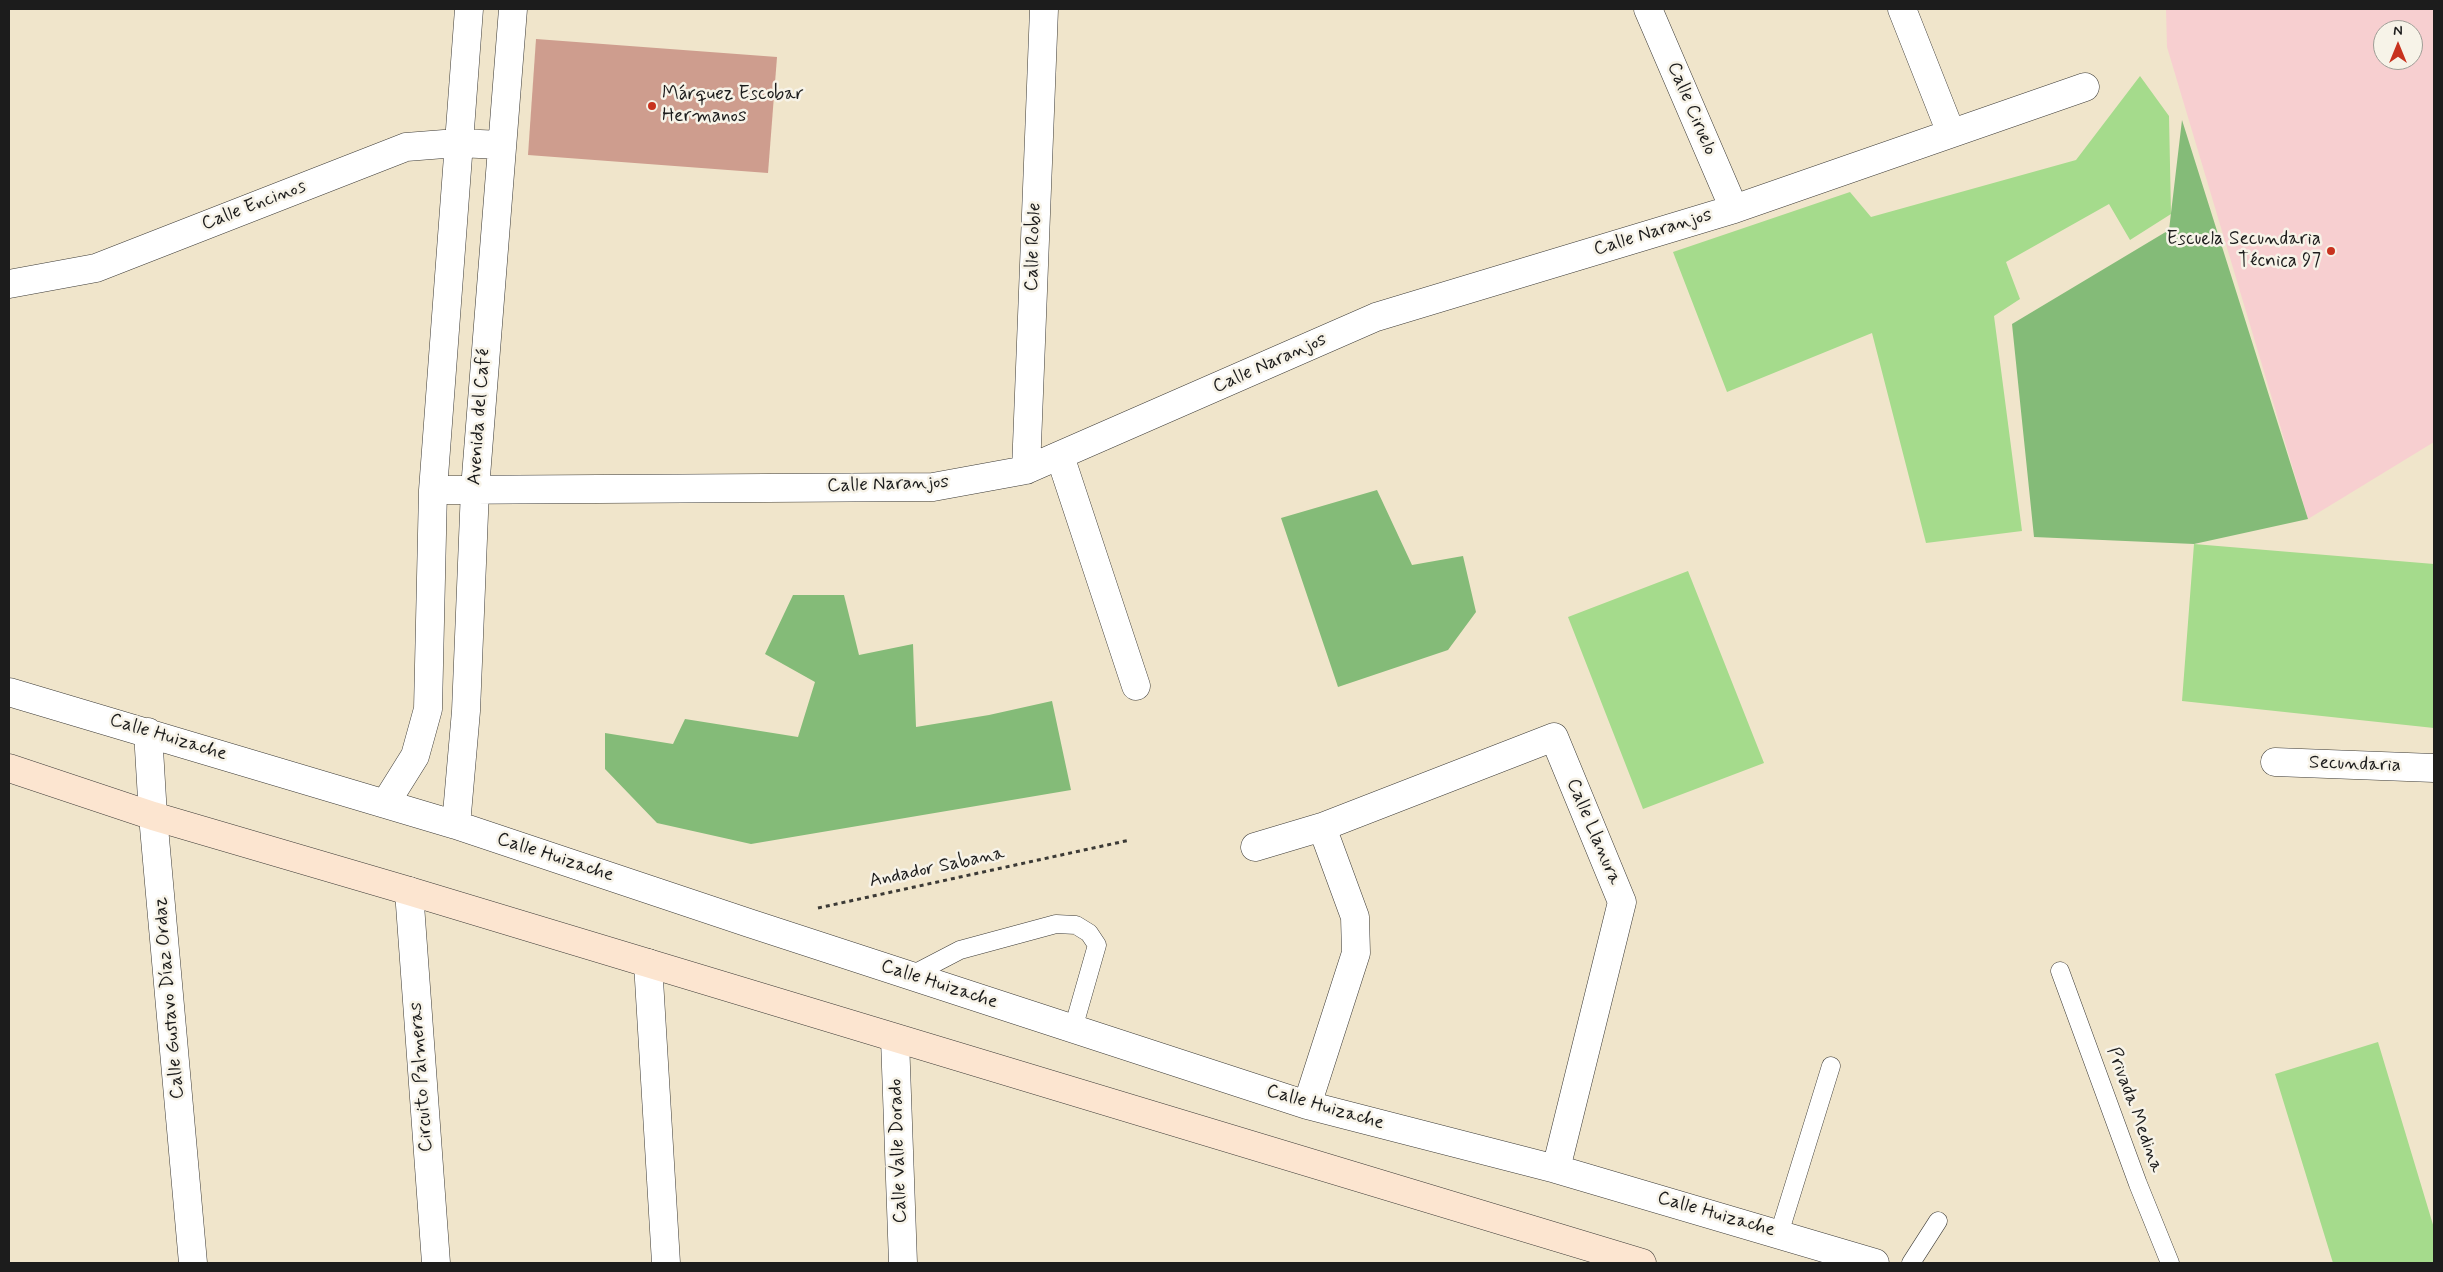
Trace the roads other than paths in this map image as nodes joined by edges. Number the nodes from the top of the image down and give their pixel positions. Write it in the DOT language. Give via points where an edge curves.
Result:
graph roads {
  1 [pos="468,9"];
  2 [pos="514,9"];
  3 [pos="1648,9"];
  4 [pos="1902,9"];
  5 [pos="1045,14"];
  6 [pos="2084,87"];
  7 [pos="1951,133"];
  8 [pos="457,143"];
  9 [pos="502,145"];
  10 [pos="1734,209"];
  11 [pos="9,284"];
  12 [pos="1060,456"];
  13 [pos="1026,470"];
  14 [pos="475,489"];
  15 [pos="432,490"];
  16 [pos="1136,686"];
  17 [pos="9,692"];
  18 [pos="148,732"];
  19 [pos="2275,762"];
  20 [pos="9,768"];
  21 [pos="2434,768"];
  22 [pos="385,804"];
  23 [pos="153,816"];
  24 [pos="456,825"];
  25 [pos="1322,827"];
  26 [pos="1255,847"];
  27 [pos="409,891"];
  28 [pos="648,963"];
  29 [pos="2060,971"];
  30 [pos="910,976"];
  31 [pos="1073,1028"];
  32 [pos="895,1039"];
  33 [pos="1831,1066"];
  34 [pos="1308,1105"];
  35 [pos="1556,1169"];
  36 [pos="1938,1220"];
  37 [pos="1780,1234"];
  38 [pos="194,1263"];
  39 [pos="436,1263"];
  40 [pos="666,1263"];
  41 [pos="903,1263"];
  42 [pos="1642,1263"];
  43 [pos="1875,1263"];
  44 [pos="1912,1263"];
  45 [pos="2170,1263"];
  1 -- 8 [label="street"];
  2 -- 9 [label="street, Avenida del Café"];
  3 -- 10 [label="street, Calle Ciruelo"];
  4 -- 7 [label="street"];
  5 -- 13 [label="street, Calle Roble"];
  6 -- 7 [label="street, Calle Naranjos"];
  7 -- 10 [label="street, Calle Naranjos"];
  8 -- 9 [label="street, Calle Encinos"];
  8 -- 11 [label="street, Calle Encinos" via="406,147 96,268"];
  8 -- 15 [label="street"];
  9 -- 14 [label="street, Avenida del Café"];
  10 -- 12 [label="street, Calle Naranjos" via="1376,317"];
  12 -- 13 [label="street, Calle Naranjos"];
  12 -- 16 [label="street"];
  13 -- 14 [label="street, Calle Naranjos" via="933,487"];
  14 -- 15 [label="street, Calle Naranjos"];
  14 -- 24 [label="street, Avenida del Café" via="466,711"];
  15 -- 22 [label="street" via="428,709 415,756"];
  17 -- 18 [label="street, Calle Huizache"];
  18 -- 22 [label="street, Calle Huizache"];
  18 -- 23 [label="street, Calle Gustavo Díaz Ordaz"];
  19 -- 21 [label="street, Secundaria"];
  20 -- 23 [label="main road"];
  22 -- 24 [label="street, Calle Huizache"];
  23 -- 27 [label="main road"];
  23 -- 38 [label="street, Calle Gustavo Díaz Ordaz"];
  24 -- 30 [label="street, Calle Huizache"];
  25 -- 26 [label="street"];
  25 -- 34 [label="street" via="1355,917 1356,953"];
  25 -- 35 [label="street, Calle Llanura" via="1554,737 1622,902"];
  27 -- 28 [label="main road"];
  27 -- 39 [label="street, Circuito Palmeras"];
  28 -- 32 [label="main road"];
  28 -- 40 [label="street"];
  29 -- 45 [label="lane, Privada Medina"];
  30 -- 31 [label="street, Calle Huizache"];
  30 -- 31 [label="lane" via="960,950 1056,924 1076,925 1089,932 1097,945"];
  31 -- 34 [label="street, Calle Huizache"];
  32 -- 41 [label="street, Calle Valle Dorado"];
  32 -- 42 [label="main road"];
  33 -- 37 [label="lane"];
  34 -- 35 [label="street, Calle Huizache"];
  35 -- 37 [label="street, Calle Huizache"];
  36 -- 44 [label="lane"];
  37 -- 43 [label="street, Calle Huizache"];
}
